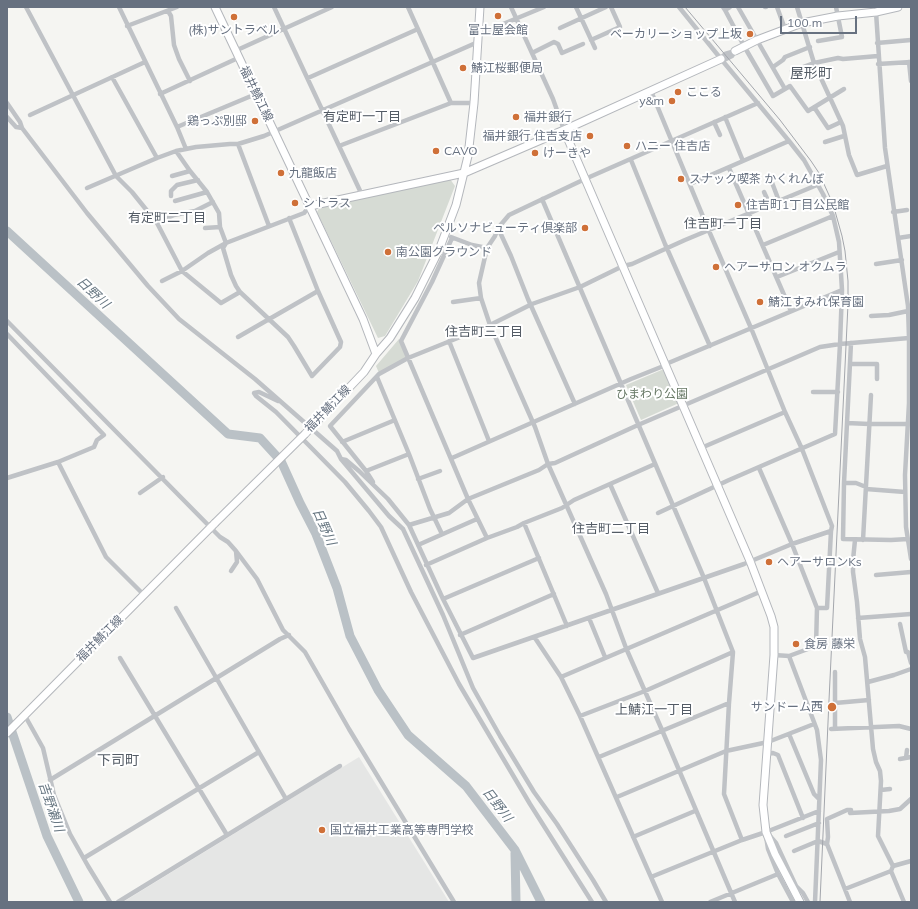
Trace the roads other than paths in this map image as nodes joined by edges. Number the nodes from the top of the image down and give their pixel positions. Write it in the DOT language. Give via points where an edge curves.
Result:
graph roads {
  1 [pos="26,7"];
  2 [pos="119,7"];
  3 [pos="177,7"];
  4 [pos="215,7"];
  5 [pos="274,7"];
  6 [pos="332,7"];
  7 [pos="408,7"];
  8 [pos="480,7"];
  9 [pos="511,7"];
  10 [pos="544,7"];
  11 [pos="576,7"];
  12 [pos="606,7"];
  13 [pos="611,7"];
  14 [pos="679,7"];
  15 [pos="730,7"];
  16 [pos="738,7"];
  17 [pos="777,7"];
  18 [pos="797,7"];
  19 [pos="836,7"];
  20 [pos="898,7"];
  21 [pos="724,8"];
  22 [pos="875,10"];
  23 [pos="168,11"];
  24 [pos="838,16"];
  25 [pos="581,18"];
  26 [pos="516,19"];
  27 [pos="802,23"];
  28 [pos="127,26"];
  29 [pos="284,28"];
  30 [pos="560,28"];
  31 [pos="418,29"];
  32 [pos="785,29"];
  33 [pos="478,38"];
  34 [pos="591,40"];
  35 [pos="757,40"];
  36 [pos="911,40"];
  37 [pos="818,41"];
  38 [pos="877,43"];
  39 [pos="583,44"];
  40 [pos="744,46"];
  41 [pos="810,47"];
  42 [pos="595,48"];
  43 [pos="235,51"];
  44 [pos="736,51"];
  45 [pos="532,53"];
  46 [pos="878,56"];
  47 [pos="238,58"];
  48 [pos="720,59"];
  49 [pos="144,62"];
  50 [pos="432,62"];
  51 [pos="910,62"];
  52 [pos="814,63"];
  53 [pos="878,64"];
  54 [pos="773,67"];
  55 [pos="792,71"];
  56 [pos="112,77"];
  57 [pos="308,78"];
  58 [pos="190,81"];
  59 [pos="911,81"];
  60 [pos="785,89"];
  61 [pos="844,89"];
  62 [pos="651,91"];
  63 [pos="160,94"];
  64 [pos="256,94"];
  65 [pos="72,95"];
  66 [pos="829,97"];
  67 [pos="7,103"];
  68 [pos="451,103"];
  69 [pos="474,103"];
  70 [pos="758,103"];
  71 [pos="814,107"];
  72 [pos="322,110"];
  73 [pos="30,115"];
  74 [pos="7,117"];
  75 [pos="725,117"];
  76 [pos="714,122"];
  77 [pos="841,122"];
  78 [pos="177,127"];
  79 [pos="22,128"];
  80 [pos="564,130"];
  81 [pos="274,131"];
  82 [pos="720,135"];
  83 [pos="844,136"];
  84 [pos="671,140"];
  85 [pos="789,140"];
  86 [pos="825,142"];
  87 [pos="238,144"];
  88 [pos="339,146"];
  89 [pos="186,149"];
  90 [pos="176,151"];
  91 [pos="157,158"];
  92 [pos="631,160"];
  93 [pos="743,161"];
  94 [pos="887,166"];
  95 [pos="729,168"];
  96 [pos="190,171"];
  97 [pos="464,173"];
  98 [pos="116,176"];
  99 [pos="172,176"];
  100 [pos="585,179"];
  101 [pos="198,180"];
  102 [pos="771,180"];
  103 [pos="690,184"];
  104 [pos="818,185"];
  105 [pos="87,188"];
  106 [pos="206,192"];
  107 [pos="764,192"];
  108 [pos="362,195"];
  109 [pos="171,196"];
  110 [pos="542,199"];
  111 [pos="175,201"];
  112 [pos="779,201"];
  113 [pos="213,202"];
  114 [pos="770,205"];
  115 [pos="310,206"];
  116 [pos="907,210"];
  117 [pos="893,212"];
  118 [pos="749,214"];
  119 [pos="832,216"];
  120 [pos="289,218"];
  121 [pos="157,223"];
  122 [pos="269,226"];
  123 [pos="205,228"];
  124 [pos="220,228"];
  125 [pos="498,228"];
  126 [pos="446,231"];
  127 [pos="709,231"];
  128 [pos="911,236"];
  129 [pos="452,238"];
  130 [pos="898,238"];
  131 [pos="226,244"];
  132 [pos="763,245"];
  133 [pos="487,248"];
  134 [pos="668,248"];
  135 [pos="839,252"];
  136 [pos="902,260"];
  137 [pos="876,264"];
  138 [pos="623,266"];
  139 [pos="182,271"];
  140 [pos="777,277"];
  141 [pos="162,281"];
  142 [pos="580,287"];
  143 [pos="842,290"];
  144 [pos="318,291"];
  145 [pos="240,292"];
  146 [pos="481,298"];
  147 [pos="453,302"];
  148 [pos="532,304"];
  149 [pos="909,308"];
  150 [pos="791,311"];
  151 [pos="871,316"];
  152 [pos="269,319"];
  153 [pos="7,321"];
  154 [pos="490,325"];
  155 [pos="752,328"];
  156 [pos="7,334"];
  157 [pos="238,337"];
  158 [pos="909,338"];
  159 [pos="449,341"];
  160 [pos="851,343"];
  161 [pos="840,344"];
  162 [pos="710,346"];
  163 [pos="376,354"];
  164 [pos="408,358"];
  165 [pos="666,364"];
  166 [pos="850,364"];
  167 [pos="768,370"];
  168 [pos="377,377"];
  169 [pos="877,380"];
  170 [pos="622,384"];
  171 [pos="910,385"];
  172 [pos="813,392"];
  173 [pos="838,392"];
  174 [pos="871,395"];
  175 [pos="284,403"];
  176 [pos="575,404"];
  177 [pos="683,406"];
  178 [pos="785,412"];
  179 [pos="394,420"];
  180 [pos="533,423"];
  181 [pos="847,423"];
  182 [pos="869,424"];
  183 [pos="909,424"];
  184 [pos="638,425"];
  185 [pos="311,428"];
  186 [pos="489,441"];
  187 [pos="342,442"];
  188 [pos="701,448"];
  189 [pos="802,449"];
  190 [pos="409,454"];
  191 [pos="452,458"];
  192 [pos="341,459"];
  193 [pos="58,462"];
  194 [pos="548,464"];
  195 [pos="655,464"];
  196 [pos="759,468"];
  197 [pos="366,471"];
  198 [pos="440,471"];
  199 [pos="905,475"];
  200 [pos="911,475"];
  201 [pos="163,477"];
  202 [pos="7,478"];
  203 [pos="418,479"];
  204 [pos="844,483"];
  205 [pos="610,484"];
  206 [pos="718,486"];
  207 [pos="866,488"];
  208 [pos="378,490"];
  209 [pos="906,492"];
  210 [pos="140,493"];
  211 [pos="468,499"];
  212 [pos="567,504"];
  213 [pos="673,506"];
  214 [pos="658,513"];
  215 [pos="435,517"];
  216 [pos="477,519"];
  217 [pos="524,523"];
  218 [pos="213,525"];
  219 [pos="409,526"];
  220 [pos="831,531"];
  221 [pos="442,534"];
  222 [pos="487,538"];
  223 [pos="908,539"];
  224 [pos="855,540"];
  225 [pos="863,540"];
  226 [pos="792,544"];
  227 [pos="418,545"];
  228 [pos="236,551"];
  229 [pos="539,558"];
  230 [pos="911,559"];
  231 [pos="750,561"];
  232 [pos="426,564"];
  233 [pos="231,571"];
  234 [pos="911,572"];
  235 [pos="876,575"];
  236 [pos="704,578"];
  237 [pos="762,590"];
  238 [pos="658,593"];
  239 [pos="554,594"];
  240 [pos="144,595"];
  241 [pos="442,599"];
  242 [pos="176,608"];
  243 [pos="817,608"];
  244 [pos="611,610"];
  245 [pos="718,610"];
  246 [pos="911,614"];
  247 [pos="590,618"];
  248 [pos="858,618"];
  249 [pos="900,624"];
  250 [pos="567,626"];
  251 [pos="289,635"];
  252 [pos="460,635"];
  253 [pos="535,638"];
  254 [pos="626,648"];
  255 [pos="733,652"];
  256 [pos="774,655"];
  257 [pos="789,656"];
  258 [pos="120,658"];
  259 [pos="605,658"];
  260 [pos="911,663"];
  261 [pos="911,669"];
  262 [pos="835,672"];
  263 [pos="561,677"];
  264 [pos="217,679"];
  265 [pos="868,682"];
  266 [pos="645,691"];
  267 [pos="870,700"];
  268 [pos="729,703"];
  269 [pos="835,703"];
  270 [pos="22,716"];
  271 [pos="155,716"];
  272 [pos="580,716"];
  273 [pos="814,724"];
  274 [pos="871,727"];
  275 [pos="823,729"];
  276 [pos="911,729"];
  277 [pos="662,730"];
  278 [pos="817,730"];
  279 [pos="7,733"];
  280 [pos="788,734"];
  281 [pos="768,742"];
  282 [pos="726,750"];
  283 [pos="907,750"];
  284 [pos="259,752"];
  285 [pos="767,754"];
  286 [pos="599,757"];
  287 [pos="909,757"];
  288 [pos="900,759"];
  289 [pos="340,766"];
  290 [pos="679,772"];
  291 [pos="50,780"];
  292 [pos="199,789"];
  293 [pos="890,789"];
  294 [pos="881,790"];
  295 [pos="616,797"];
  296 [pos="286,799"];
  297 [pos="819,799"];
  298 [pos="911,799"];
  299 [pos="695,811"];
  300 [pos="819,811"];
  301 [pos="879,811"];
  302 [pos="803,818"];
  303 [pos="819,822"];
  304 [pos="766,832"];
  305 [pos="227,835"];
  306 [pos="786,836"];
  307 [pos="633,837"];
  308 [pos="742,840"];
  309 [pos="818,841"];
  310 [pos="827,844"];
  311 [pos="794,851"];
  312 [pos="714,852"];
  313 [pos="84,858"];
  314 [pos="911,861"];
  315 [pos="892,869"];
  316 [pos="778,874"];
  317 [pos="651,877"];
  318 [pos="845,889"];
  319 [pos="731,893"];
  320 [pos="110,902"];
  321 [pos="118,902"];
  322 [pos="454,902"];
  323 [pos="592,902"];
  324 [pos="606,902"];
  325 [pos="662,902"];
  326 [pos="710,902"];
  327 [pos="735,902"];
  328 [pos="794,902"];
  329 [pos="800,902"];
  330 [pos="808,902"];
  331 [pos="815,902"];
  332 [pos="850,902"];
  333 [pos="904,902"];
  1 -- 65 [label="street"];
  2 -- 28 [label="street"];
  3 -- 23 [label="street"];
  4 -- 43 [label="street, 福井鯖江線"];
  5 -- 29 [label="street"];
  6 -- 29 [label="street"];
  7 -- 31 [label="street"];
  8 -- 33 [label="street"];
  9 -- 26 [label="street"];
  10 -- 26 [label="street"];
  11 -- 25 [label="street"];
  12 -- 25 [label="street"];
  13 -- 34 [label="street" via="620,27"];
  14 -- 48 [label="street"];
  15 -- 21 [label="street"];
  16 -- 35 [label="street"];
  17 -- 32 [label="street"];
  18 -- 27 [label="street"];
  19 -- 24 [label="street"];
  20 -- 22 [label="street"];
  21 -- 40 [label="street"];
  22 -- 24 [label="street"];
  22 -- 38 [label="street"];
  23 -- 28 [label="street"];
  23 -- 58 [label="street" via="171,16 174,45"];
  24 -- 27 [label="street"];
  24 -- 37 [label="street" via="842,37"];
  25 -- 30 [label="street"];
  25 -- 34 [label="street"];
  26 -- 33 [label="street"];
  26 -- 45 [label="street"];
  27 -- 32 [label="street"];
  27 -- 41 [label="street"];
  28 -- 49 [label="street"];
  29 -- 43 [label="street"];
  29 -- 57 [label="street"];
  31 -- 50 [label="street"];
  31 -- 57 [label="street"];
  32 -- 35 [label="street"];
  33 -- 50 [label="street"];
  33 -- 69 [label="street"];
  34 -- 42 [label="street"];
  35 -- 40 [label="street"];
  35 -- 54 [label="street"];
  36 -- 38 [label="street"];
  38 -- 46 [label="street"];
  39 -- 45 [label="street" via="562,53 558,44 554,42"];
  40 -- 44 [label="street"];
  40 -- 60 [label="street" via="773,96"];
  41 -- 52 [label="street"];
  41 -- 54 [label="street" via="785,57"];
  43 -- 47 [label="street, 福井鯖江線"];
  44 -- 48 [label="street" via="725,54"];
  45 -- 80 [label="street"];
  46 -- 52 [label="street" via="838,58"];
  46 -- 53 [label="street"];
  47 -- 58 [label="street"];
  47 -- 64 [label="street, 福井鯖江線"];
  48 -- 62 [label="street"];
  48 -- 70 [label="street"];
  49 -- 56 [label="street"];
  49 -- 63 [label="street"];
  50 -- 68 [label="street"];
  50 -- 72 [label="street"];
  51 -- 53 [label="street"];
  51 -- 59 [label="street"];
  52 -- 55 [label="street"];
  52 -- 66 [label="street"];
  53 -- 94 [label="street"];
  54 -- 60 [label="street"];
  56 -- 65 [label="street"];
  56 -- 91 [label="street"];
  57 -- 72 [label="street"];
  58 -- 63 [label="street"];
  60 -- 71 [label="street" via="790,86 808,111"];
  61 -- 66 [label="street"];
  62 -- 80 [label="street"];
  62 -- 84 [label="street"];
  63 -- 78 [label="street"];
  64 -- 78 [label="street"];
  64 -- 81 [label="street, 福井鯖江線"];
  65 -- 73 [label="street"];
  65 -- 98 [label="street"];
  66 -- 71 [label="street"];
  66 -- 77 [label="street"];
  67 -- 79 [label="street"];
  68 -- 69 [label="street"];
  68 -- 88 [label="street"];
  69 -- 97 [label="street"];
  70 -- 75 [label="street"];
  70 -- 85 [label="street"];
  71 -- 77 [label="street" via="828,128"];
  72 -- 81 [label="street"];
  72 -- 88 [label="street"];
  74 -- 79 [label="street" via="16,127"];
  75 -- 76 [label="street"];
  75 -- 93 [label="street"];
  76 -- 82 [label="street"];
  76 -- 84 [label="street"];
  77 -- 83 [label="street"];
  78 -- 89 [label="street"];
  79 -- 175 [label="street" via="87,213 179,319"];
  80 -- 97 [label="street"];
  80 -- 100 [label="street"];
  81 -- 87 [label="street"];
  81 -- 115 [label="street, 福井鯖江線"];
  83 -- 86 [label="street"];
  83 -- 94 [label="street" via="857,175"];
  84 -- 92 [label="street"];
  84 -- 103 [label="street"];
  85 -- 93 [label="street"];
  85 -- 104 [label="street"];
  87 -- 89 [label="street"];
  87 -- 122 [label="street"];
  88 -- 108 [label="street"];
  89 -- 90 [label="street"];
  90 -- 91 [label="street"];
  90 -- 96 [label="street"];
  91 -- 98 [label="street"];
  92 -- 100 [label="street"];
  92 -- 134 [label="street"];
  93 -- 95 [label="street"];
  94 -- 117 [label="street"];
  95 -- 103 [label="street"];
  95 -- 118 [label="street"];
  96 -- 99 [label="street"];
  96 -- 101 [label="street"];
  97 -- 108 [label="street"];
  97 -- 126 [label="street"];
  98 -- 105 [label="street"];
  98 -- 121 [label="street"];
  100 -- 110 [label="street"];
  100 -- 138 [label="street"];
  101 -- 106 [label="street"];
  101 -- 109 [label="street" via="177,185 171,191"];
  102 -- 112 [label="street"];
  103 -- 127 [label="street"];
  104 -- 112 [label="street"];
  104 -- 119 [label="street"];
  106 -- 111 [label="street"];
  106 -- 113 [label="street"];
  107 -- 114 [label="street"];
  108 -- 115 [label="street"];
  110 -- 125 [label="street" via="509,215"];
  110 -- 142 [label="street"];
  112 -- 114 [label="street"];
  113 -- 121 [label="street" via="195,211 174,215"];
  113 -- 124 [label="street" via="219,213"];
  114 -- 118 [label="street"];
  115 -- 120 [label="street" via="304,213"];
  115 -- 163 [label="street, 福井鯖江線" via="363,319"];
  116 -- 117 [label="street"];
  117 -- 130 [label="street"];
  118 -- 127 [label="street"];
  118 -- 132 [label="street"];
  119 -- 132 [label="street"];
  119 -- 135 [label="street" via="837,231"];
  120 -- 122 [label="street"];
  120 -- 144 [label="street"];
  121 -- 139 [label="street"];
  122 -- 131 [label="street"];
  123 -- 124 [label="street"];
  124 -- 131 [label="street"];
  125 -- 133 [label="street"];
  125 -- 148 [label="street"];
  126 -- 129 [label="street"];
  126 -- 163 [label="street" via="415,298 390,338"];
  127 -- 134 [label="street"];
  127 -- 155 [label="street"];
  128 -- 130 [label="street"];
  129 -- 133 [label="street"];
  129 -- 164 [label="street" via="401,341"];
  130 -- 136 [label="street"];
  131 -- 139 [label="street" via="208,252"];
  131 -- 145 [label="street" via="223,248 231,275"];
  132 -- 140 [label="street"];
  133 -- 146 [label="street" via="479,283"];
  134 -- 138 [label="street"];
  134 -- 162 [label="street"];
  135 -- 140 [label="street"];
  135 -- 143 [label="street"];
  136 -- 137 [label="street"];
  136 -- 149 [label="street"];
  138 -- 142 [label="street"];
  138 -- 165 [label="street"];
  139 -- 141 [label="street"];
  139 -- 145 [label="street" via="221,303"];
  140 -- 150 [label="street"];
  142 -- 148 [label="street"];
  142 -- 170 [label="street"];
  143 -- 150 [label="street"];
  143 -- 161 [label="street"];
  144 -- 152 [label="street"];
  144 -- 152 [label="street" via="341,342 340,347 312,376 294,346"];
  145 -- 152 [label="street"];
  146 -- 147 [label="street"];
  146 -- 154 [label="street"];
  148 -- 154 [label="street"];
  148 -- 176 [label="street"];
  149 -- 151 [label="street" via="889,315"];
  149 -- 158 [label="street"];
  150 -- 155 [label="street"];
  152 -- 157 [label="street"];
  153 -- 201 [label="street"];
  154 -- 159 [label="street"];
  154 -- 180 [label="street"];
  155 -- 162 [label="street"];
  155 -- 167 [label="street"];
  156 -- 193 [label="street" via="104,435 97,440 94,447"];
  158 -- 160 [label="street"];
  158 -- 171 [label="street"];
  159 -- 164 [label="street"];
  159 -- 186 [label="street"];
  160 -- 161 [label="street"];
  160 -- 166 [label="street"];
  161 -- 167 [label="street" via="820,347"];
  161 -- 173 [label="street"];
  162 -- 165 [label="street"];
  163 -- 185 [label="street, 福井鯖江線" via="364,372"];
  164 -- 168 [label="street"];
  164 -- 191 [label="street"];
  165 -- 170 [label="street"];
  165 -- 177 [label="street"];
  166 -- 169 [label="street" via="877,364"];
  166 -- 181 [label="street"];
  167 -- 177 [label="street"];
  167 -- 178 [label="street"];
  168 -- 179 [label="street"];
  168 -- 187 [label="street" via="330,426"];
  170 -- 176 [label="street"];
  170 -- 184 [label="street"];
  171 -- 183 [label="street"];
  172 -- 173 [label="street"];
  173 -- 189 [label="street" via="835,434"];
  174 -- 182 [label="street"];
  175 -- 185 [label="street"];
  175 -- 323 [label="street" via="258,392 254,393 345,482 381,527 411,592 459,684"];
  176 -- 180 [label="street"];
  177 -- 184 [label="street"];
  177 -- 188 [label="street"];
  178 -- 188 [label="street"];
  178 -- 189 [label="street"];
  179 -- 187 [label="street"];
  179 -- 190 [label="street"];
  180 -- 186 [label="street"];
  180 -- 194 [label="street"];
  181 -- 182 [label="street"];
  181 -- 204 [label="street"];
  182 -- 183 [label="street"];
  182 -- 207 [label="street"];
  183 -- 199 [label="street"];
  184 -- 194 [label="street"];
  184 -- 195 [label="street"];
  185 -- 192 [label="street" via="337,451"];
  185 -- 218 [label="street, 福井鯖江線, bridge"];
  186 -- 191 [label="street"];
  187 -- 197 [label="street"];
  188 -- 206 [label="street"];
  189 -- 196 [label="street"];
  189 -- 220 [label="street" via="832,526"];
  190 -- 197 [label="street"];
  190 -- 203 [label="street"];
  191 -- 211 [label="street"];
  192 -- 208 [label="street" via="346,460"];
  192 -- 324 [label="street" via="403,529 473,688 534,792"];
  193 -- 202 [label="street"];
  193 -- 240 [label="street" via="106,558"];
  194 -- 211 [label="street"];
  194 -- 212 [label="street"];
  195 -- 205 [label="street"];
  195 -- 213 [label="street"];
  196 -- 206 [label="street"];
  196 -- 226 [label="street"];
  197 -- 208 [label="street"];
  198 -- 203 [label="street"];
  199 -- 200 [label="street"];
  199 -- 209 [label="street"];
  201 -- 210 [label="street"];
  201 -- 218 [label="street"];
  203 -- 215 [label="street"];
  204 -- 207 [label="street" via="856,483"];
  204 -- 224 [label="street" via="843,539"];
  205 -- 212 [label="street"];
  205 -- 238 [label="street"];
  206 -- 213 [label="street"];
  206 -- 231 [label="street"];
  207 -- 209 [label="street"];
  207 -- 225 [label="street"];
  208 -- 219 [label="street"];
  209 -- 223 [label="street"];
  211 -- 215 [label="street" via="448,513"];
  211 -- 216 [label="street"];
  212 -- 217 [label="street"];
  212 -- 244 [label="street"];
  213 -- 214 [label="street"];
  213 -- 236 [label="street"];
  215 -- 219 [label="street"];
  215 -- 221 [label="street"];
  216 -- 221 [label="street"];
  216 -- 222 [label="street"];
  217 -- 222 [label="street"];
  217 -- 229 [label="street"];
  218 -- 228 [label="street" via="220,537"];
  218 -- 240 [label="street, 福井鯖江線"];
  219 -- 227 [label="street"];
  220 -- 226 [label="street"];
  220 -- 243 [label="street" via="827,608"];
  221 -- 227 [label="street"];
  222 -- 232 [label="street"];
  223 -- 225 [label="street"];
  223 -- 230 [label="street"];
  224 -- 225 [label="street"];
  224 -- 248 [label="street" via="853,572"];
  226 -- 231 [label="street"];
  226 -- 243 [label="street"];
  227 -- 232 [label="street"];
  228 -- 233 [label="street" via="237,562"];
  228 -- 251 [label="street" via="257,579 283,630"];
  229 -- 239 [label="street"];
  229 -- 241 [label="street"];
  231 -- 236 [label="street"];
  231 -- 237 [label="street"];
  232 -- 241 [label="street"];
  234 -- 235 [label="street"];
  236 -- 238 [label="street"];
  236 -- 245 [label="street"];
  237 -- 245 [label="street"];
  237 -- 256 [label="street" via="774,627"];
  238 -- 244 [label="street"];
  239 -- 250 [label="street"];
  239 -- 252 [label="street"];
  240 -- 270 [label="street, 福井鯖江線"];
  241 -- 252 [label="street"];
  242 -- 264 [label="street"];
  243 -- 257 [label="street" via="816,646"];
  244 -- 247 [label="street"];
  244 -- 254 [label="street"];
  245 -- 254 [label="street"];
  245 -- 255 [label="street"];
  246 -- 248 [label="street"];
  247 -- 250 [label="street"];
  247 -- 259 [label="street"];
  248 -- 265 [label="street"];
  249 -- 260 [label="street" via="904,652 908,652"];
  250 -- 253 [label="street"];
  251 -- 264 [label="street"];
  251 -- 322 [label="street" via="305,652"];
  252 -- 253 [label="street" via="473,658"];
  253 -- 263 [label="street"];
  254 -- 259 [label="street"];
  254 -- 266 [label="street"];
  255 -- 266 [label="street"];
  255 -- 268 [label="street"];
  256 -- 257 [label="street"];
  256 -- 281 [label="street"];
  257 -- 273 [label="street"];
  258 -- 271 [label="street"];
  259 -- 263 [label="street"];
  261 -- 265 [label="street"];
  262 -- 269 [label="street"];
  263 -- 272 [label="street"];
  264 -- 271 [label="street"];
  264 -- 284 [label="street"];
  265 -- 267 [label="street"];
  266 -- 272 [label="street"];
  266 -- 277 [label="street"];
  267 -- 269 [label="street"];
  267 -- 274 [label="street"];
  268 -- 277 [label="street"];
  268 -- 282 [label="street"];
  269 -- 274 [label="street" via="833,729"];
  270 -- 279 [label="street, 福井鯖江線"];
  270 -- 291 [label="street" via="43,748"];
  271 -- 291 [label="street"];
  271 -- 292 [label="street"];
  272 -- 286 [label="street"];
  273 -- 278 [label="street"];
  273 -- 280 [label="street"];
  274 -- 276 [label="street" via="899,726"];
  274 -- 294 [label="street"];
  275 -- 278 [label="street"];
  277 -- 286 [label="street"];
  277 -- 290 [label="street"];
  278 -- 297 [label="street" via="821,760"];
  280 -- 281 [label="street"];
  280 -- 297 [label="street" via="814,794"];
  281 -- 282 [label="street"];
  281 -- 285 [label="street"];
  282 -- 290 [label="street"];
  282 -- 308 [label="street" via="724,794"];
  283 -- 287 [label="street"];
  284 -- 292 [label="street"];
  284 -- 296 [label="street"];
  285 -- 302 [label="street" via="778,755"];
  285 -- 304 [label="street" via="763,805"];
  286 -- 295 [label="street"];
  287 -- 288 [label="street"];
  289 -- 296 [label="street"];
  290 -- 295 [label="street"];
  290 -- 299 [label="street"];
  291 -- 313 [label="street" via="54,795"];
  292 -- 305 [label="street"];
  292 -- 313 [label="street"];
  293 -- 294 [label="street"];
  294 -- 301 [label="street"];
  295 -- 307 [label="street"];
  296 -- 305 [label="street"];
  297 -- 300 [label="street"];
  298 -- 301 [label="street" via="900,809"];
  299 -- 307 [label="street"];
  299 -- 312 [label="street"];
  300 -- 302 [label="street"];
  300 -- 303 [label="street"];
  301 -- 310 [label="street" via="850,813 851,810 847,810 827,819"];
  301 -- 315 [label="street" via="878,836"];
  302 -- 304 [label="street"];
  303 -- 306 [label="street"];
  303 -- 309 [label="street"];
  304 -- 308 [label="street"];
  304 -- 316 [label="street" via="766,842"];
  304 -- 329 [label="street"];
  304 -- 330 [label="street" via="776,843 796,886 804,893"];
  305 -- 321 [label="street"];
  307 -- 317 [label="street"];
  308 -- 312 [label="street"];
  309 -- 310 [label="street"];
  309 -- 311 [label="street"];
  309 -- 331 [label="street"];
  310 -- 318 [label="street"];
  312 -- 317 [label="street"];
  312 -- 319 [label="street"];
  313 -- 320 [label="street"];
  314 -- 315 [label="street"];
  315 -- 318 [label="street"];
  315 -- 333 [label="street"];
  316 -- 319 [label="street"];
  316 -- 328 [label="street"];
  317 -- 325 [label="street"];
  318 -- 332 [label="street"];
  319 -- 326 [label="street"];
  319 -- 327 [label="street"];
}
